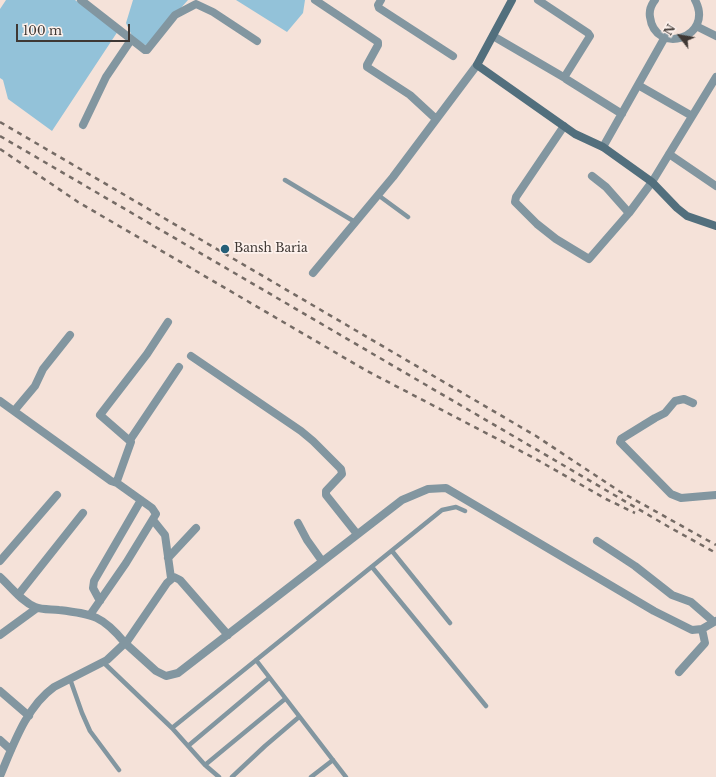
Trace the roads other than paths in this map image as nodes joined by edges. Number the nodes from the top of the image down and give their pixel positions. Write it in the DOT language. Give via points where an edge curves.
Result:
graph roads {
  1 [pos="81,0"];
  2 [pos="315,0"];
  3 [pos="381,0"];
  4 [pos="512,0"];
  5 [pos="538,0"];
  6 [pos="695,0"];
  7 [pos="652,1"];
  8 [pos="696,26"];
  9 [pos="493,36"];
  10 [pos="716,36"];
  11 [pos="665,38"];
  12 [pos="131,40"];
  13 [pos="257,41"];
  14 [pos="453,56"];
  15 [pos="477,65"];
  16 [pos="716,77"];
  17 [pos="565,78"];
  18 [pos="638,85"];
  19 [pos="622,114"];
  20 [pos="692,116"];
  21 [pos="436,120"];
  22 [pos="83,125"];
  23 [pos="564,126"];
  24 [pos="603,147"];
  25 [pos="669,154"];
  26 [pos="592,176"];
  27 [pos="285,180"];
  28 [pos="652,182"];
  29 [pos="716,186"];
  30 [pos="378,195"];
  31 [pos="629,213"];
  32 [pos="408,217"];
  33 [pos="355,222"];
  34 [pos="716,226"];
  35 [pos="313,274"];
  36 [pos="168,322"];
  37 [pos="70,335"];
  38 [pos="191,356"];
  39 [pos="179,367"];
  40 [pos="0,401"];
  41 [pos="692,403"];
  42 [pos="14,411"];
  43 [pos="130,440"];
  44 [pos="118,483"];
  45 [pos="57,495"];
  46 [pos="716,495"];
  47 [pos="141,500"];
  48 [pos="465,511"];
  49 [pos="83,512"];
  50 [pos="153,520"];
  51 [pos="298,523"];
  52 [pos="196,528"];
  53 [pos="357,534"];
  54 [pos="597,540"];
  55 [pos="392,551"];
  56 [pos="168,558"];
  57 [pos="322,561"];
  58 [pos="0,562"];
  59 [pos="372,567"];
  60 [pos="0,576"];
  61 [pos="171,578"];
  62 [pos="18,595"];
  63 [pos="100,601"];
  64 [pos="37,608"];
  65 [pos="90,614"];
  66 [pos="715,621"];
  67 [pos="450,623"];
  68 [pos="702,629"];
  69 [pos="0,635"];
  70 [pos="228,635"];
  71 [pos="126,643"];
  72 [pos="256,660"];
  73 [pos="103,662"];
  74 [pos="679,672"];
  75 [pos="269,678"];
  76 [pos="70,679"];
  77 [pos="0,691"];
  78 [pos="286,699"];
  79 [pos="486,706"];
  80 [pos="29,716"];
  81 [pos="300,717"];
  82 [pos="172,728"];
  83 [pos="0,740"];
  84 [pos="188,746"];
  85 [pos="12,750"];
  86 [pos="333,760"];
  87 [pos="205,764"];
  88 [pos="119,770"];
  89 [pos="0,776"];
  90 [pos="219,777"];
  91 [pos="232,777"];
  92 [pos="311,777"];
  93 [pos="346,777"];
  1 -- 12 [label="street"];
  2 -- 21 [label="street" via="378,42 367,66 410,95"];
  3 -- 14 [label="street" via="379,8"];
  4 -- 9 [label="street"];
  5 -- 17 [label="street" via="590,36"];
  6 -- 8 [label="street" via="699,11"];
  7 -- 11 [label="street" via="651,23"];
  8 -- 10 [label="street"];
  8 -- 11 [label="street" via="686,37"];
  9 -- 15 [label="street"];
  9 -- 17 [label="street"];
  11 -- 18 [label="street"];
  12 -- 13 [label="street" via="143,50 148,50 175,15 196,4"];
  12 -- 22 [label="street" via="106,77"];
  15 -- 21 [label="street"];
  15 -- 23 [label="street"];
  16 -- 20 [label="street"];
  17 -- 19 [label="street"];
  18 -- 19 [label="street"];
  18 -- 20 [label="street"];
  19 -- 24 [label="street"];
  20 -- 25 [label="street"];
  21 -- 30 [label="street"];
  23 -- 24 [label="street"];
  23 -- 31 [label="street" via="515,202 537,224 587,259 592,258"];
  24 -- 28 [label="street"];
  25 -- 28 [label="street"];
  25 -- 29 [label="street"];
  26 -- 31 [label="street" via="606,187"];
  27 -- 33 [label="lane"];
  28 -- 31 [label="street"];
  28 -- 34 [label="street" via="687,216"];
  30 -- 32 [label="lane"];
  30 -- 33 [label="street"];
  33 -- 35 [label="street"];
  36 -- 43 [label="street" via="100,415"];
  37 -- 42 [label="street" via="43,369 35,386"];
  38 -- 53 [label="street" via="301,431 341,469 342,474 326,491 326,495"];
  39 -- 43 [label="street"];
  40 -- 42 [label="street"];
  41 -- 46 [label="street" via="684,399 675,401 665,413 620,442 676,497"];
  42 -- 44 [label="street" via="111,481"];
  43 -- 44 [label="street" via="131,444"];
  44 -- 47 [label="street"];
  45 -- 58 [label="street"];
  47 -- 50 [label="street" via="155,511"];
  47 -- 63 [label="street" via="94,580 93,588"];
  48 -- 55 [label="lane" via="456,507 442,510"];
  49 -- 62 [label="street"];
  50 -- 56 [label="street" via="165,536"];
  50 -- 63 [label="street"];
  51 -- 57 [label="street"];
  52 -- 56 [label="street"];
  53 -- 57 [label="street"];
  53 -- 68 [label="street" via="412,494 428,489 446,488 654,611 692,630"];
  54 -- 66 [label="street" via="672,595 691,602"];
  55 -- 59 [label="lane"];
  55 -- 67 [label="lane"];
  56 -- 61 [label="street"];
  57 -- 70 [label="street"];
  59 -- 72 [label="lane"];
  59 -- 79 [label="lane"];
  60 -- 62 [label="street"];
  61 -- 70 [label="street" via="180,580"];
  61 -- 71 [label="street"];
  62 -- 64 [label="street"];
  63 -- 65 [label="street"];
  64 -- 65 [label="street"];
  64 -- 69 [label="street"];
  65 -- 71 [label="street" via="107,622"];
  66 -- 68 [label="street"];
  68 -- 74 [label="street" via="705,643"];
  70 -- 71 [label="street" via="171,676 156,671"];
  71 -- 73 [label="street"];
  72 -- 75 [label="lane"];
  72 -- 82 [label="lane"];
  73 -- 76 [label="street"];
  73 -- 82 [label="lane"];
  75 -- 78 [label="lane"];
  75 -- 84 [label="lane"];
  76 -- 80 [label="street" via="46,692"];
  76 -- 88 [label="lane" via="90,731"];
  77 -- 80 [label="street"];
  78 -- 81 [label="lane"];
  78 -- 87 [label="lane"];
  80 -- 85 [label="street"];
  81 -- 86 [label="lane"];
  81 -- 91 [label="lane"];
  82 -- 84 [label="lane"];
  83 -- 85 [label="street"];
  84 -- 87 [label="lane"];
  85 -- 89 [label="street"];
  86 -- 92 [label="lane"];
  86 -- 93 [label="lane"];
  87 -- 90 [label="lane"];
}
